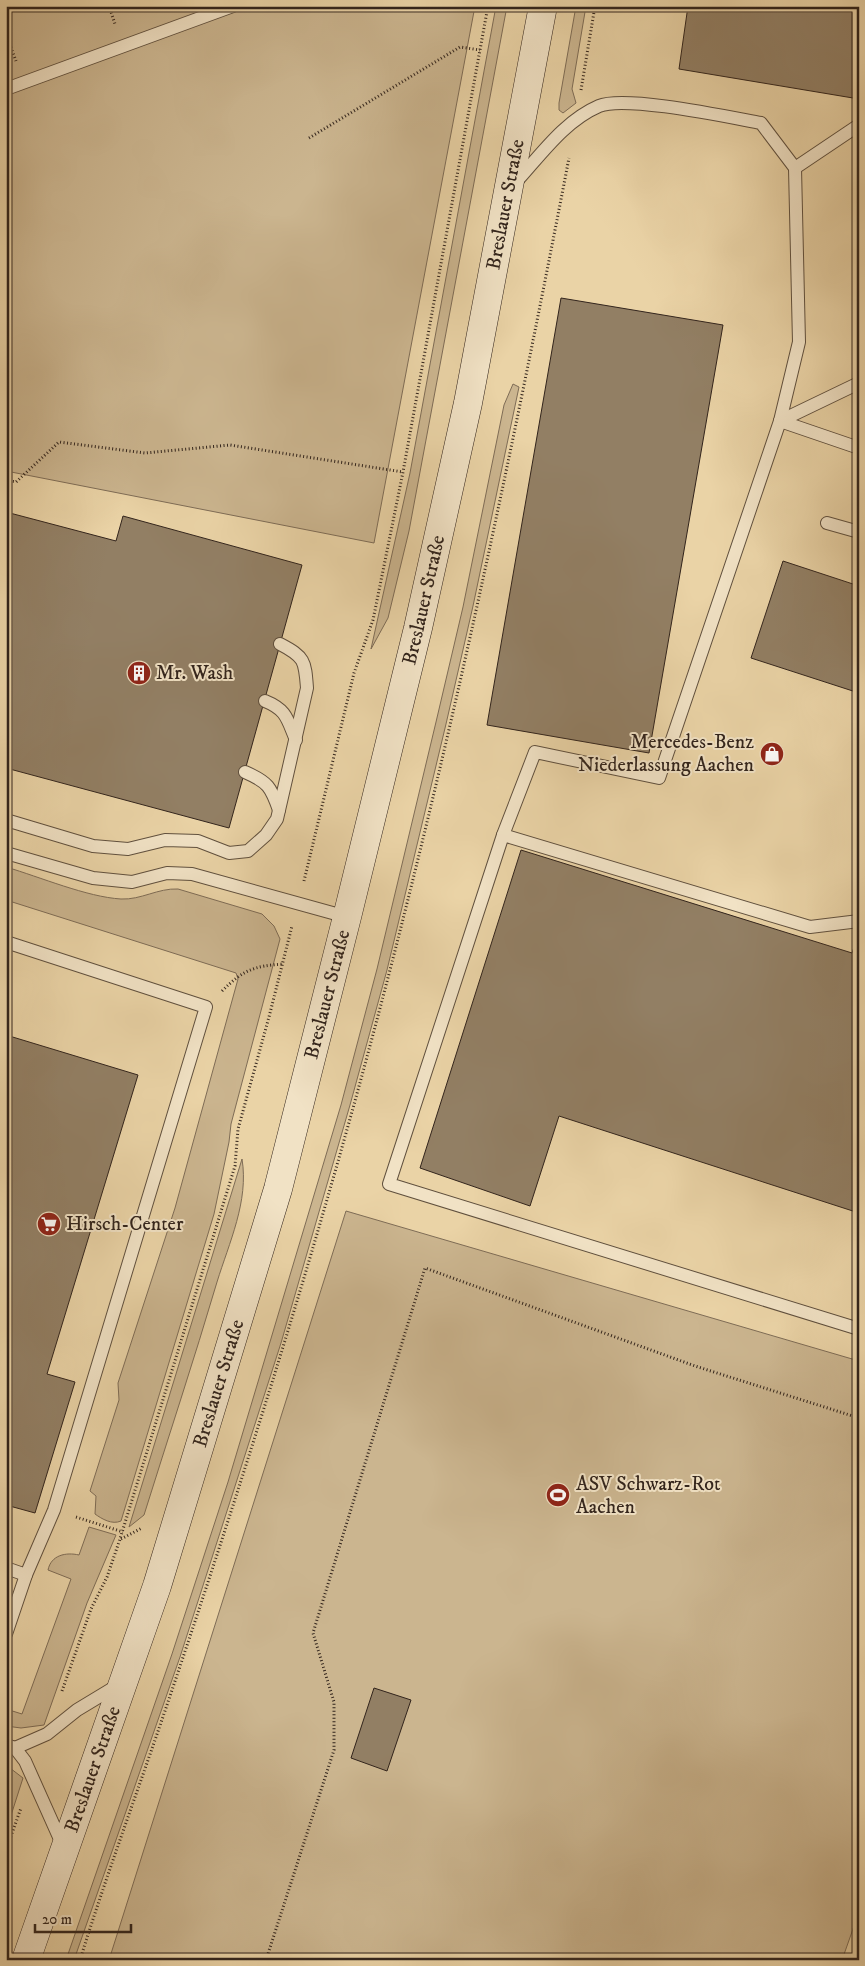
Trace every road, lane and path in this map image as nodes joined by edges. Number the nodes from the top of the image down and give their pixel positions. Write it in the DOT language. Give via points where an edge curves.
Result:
graph roads {
  1 [pos="233,6"];
  2 [pos="488,6"];
  3 [pos="542,6"];
  4 [pos="595,6"];
  5 [pos="6,34"];
  6 [pos="480,50"];
  7 [pos="24,83"];
  8 [pos="6,89"];
  9 [pos="576,119"];
  10 [pos="859,128"];
  11 [pos="309,138"];
  12 [pos="795,168"];
  13 [pos="507,193"];
  14 [pos="859,383"];
  15 [pos="780,421"];
  16 [pos="859,448"];
  17 [pos="403,472"];
  18 [pos="6,480"];
  19 [pos="827,522"];
  20 [pos="859,532"];
  21 [pos="280,644"];
  22 [pos="265,701"];
  23 [pos="296,740"];
  24 [pos="245,772"];
  25 [pos="279,810"];
  26 [pos="6,820"];
  27 [pos="503,835"];
  28 [pos="6,853"];
  29 [pos="298,904"];
  30 [pos="347,918"];
  31 [pos="859,921"];
  32 [pos="6,942"];
  33 [pos="283,964"];
  34 [pos="206,1007"];
  35 [pos="859,1329"];
  36 [pos="859,1418"];
  37 [pos="54,1510"];
  38 [pos="123,1532"];
  39 [pos="120,1539"];
  40 [pos="6,1568"];
  41 [pos="26,1574"];
  42 [pos="6,1634"];
  43 [pos="124,1681"];
  44 [pos="11,1746"];
  45 [pos="65,1851"];
  46 [pos="26,1960"];
  47 [pos="80,1960"];
  48 [pos="266,1960"];
  1 -- 7 [label="lane"];
  2 -- 6 [label="path"];
  3 -- 13 [label="main road, Breslauer Straße"];
  4 -- 9 [label="path"];
  5 -- 7 [label="path"];
  6 -- 11 [label="path" via="460,47"];
  6 -- 17 [label="path"];
  7 -- 8 [label="lane"];
  9 -- 12 [label="lane" via="608,103 641,104 761,123"];
  9 -- 13 [label="lane"];
  9 -- 47 [label="path" via="447,735 387,979 326,1205 278,1365 168,1704"];
  10 -- 12 [label="lane"];
  12 -- 15 [label="lane" via="799,342"];
  13 -- 30 [label="main road, Breslauer Straße" via="468,403 418,628"];
  14 -- 15 [label="lane"];
  15 -- 16 [label="lane"];
  15 -- 27 [label="lane" via="659,778 535,752"];
  17 -- 18 [label="path" via="230,446 145,453 59,442 16,482"];
  17 -- 29 [label="path" via="372,620 354,673"];
  19 -- 20 [label="lane"];
  21 -- 23 [label="lane" via="298,653 305,666 307,688"];
  22 -- 23 [label="lane" via="286,715"];
  23 -- 25 [label="lane"];
  24 -- 25 [label="lane" via="272,789"];
  25 -- 26 [label="lane" via="266,835 248,851 229,853 198,842 165,840 128,849 93,846"];
  27 -- 31 [label="lane" via="810,927"];
  27 -- 35 [label="lane" via="389,1184"];
  28 -- 29 [label="lane" via="93,878 132,882 167,873 192,874"];
  29 -- 30 [label="lane"];
  29 -- 33 [label="path"];
  30 -- 43 [label="main road, Breslauer Straße" via="278,1189 176,1524"];
  32 -- 34 [label="lane"];
  33 -- 34 [label="path" via="262,965 238,975"];
  33 -- 38 [label="path" via="238,1129 235,1166"];
  34 -- 37 [label="lane"];
  36 -- 48 [label="path" via="695,1366 425,1268 313,1633 334,1702 334,1750"];
  37 -- 38 [label="path"];
  37 -- 41 [label="lane"];
  38 -- 39 [label="path"];
  40 -- 41 [label="lane"];
  41 -- 42 [label="lane"];
  43 -- 44 [label="lane" via="77,1710 47,1734"];
  43 -- 45 [label="main road, Breslauer Straße"];
  44 -- 45 [label="lane" via="25,1761"];
  45 -- 46 [label="main road, Breslauer Straße"];
}
